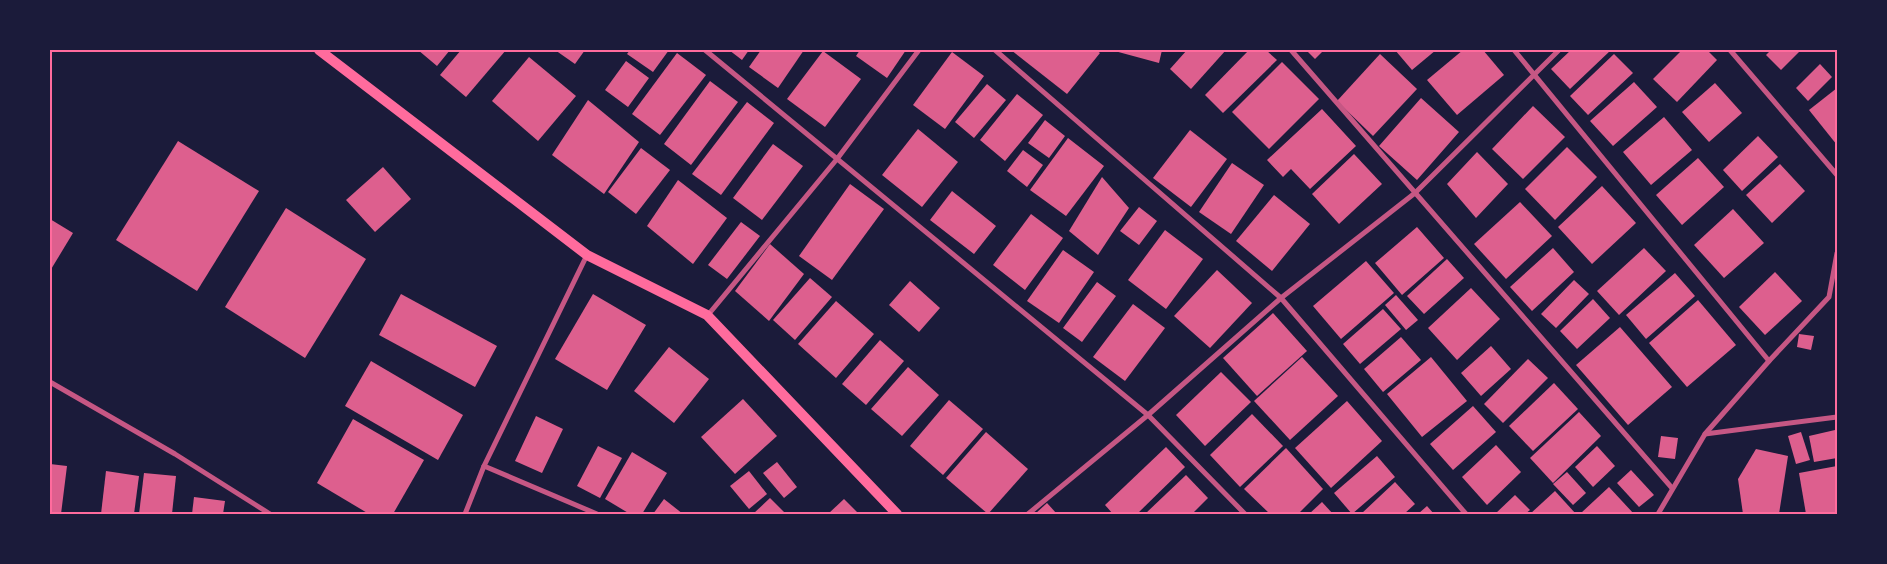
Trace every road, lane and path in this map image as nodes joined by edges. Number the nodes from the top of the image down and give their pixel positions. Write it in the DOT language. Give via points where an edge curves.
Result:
graph roads {
  1 [pos="320,50"];
  2 [pos="705,50"];
  3 [pos="919,50"];
  4 [pos="995,50"];
  5 [pos="1291,50"];
  6 [pos="1514,50"];
  7 [pos="1559,50"];
  8 [pos="1730,50"];
  9 [pos="1534,73"];
  10 [pos="837,159"];
  11 [pos="1837,175"];
  12 [pos="1415,193"];
  13 [pos="1837,253"];
  14 [pos="588,255"];
  15 [pos="1281,298"];
  16 [pos="707,316"];
  17 [pos="1768,361"];
  18 [pos="50,382"];
  19 [pos="1148,415"];
  20 [pos="1837,417"];
  21 [pos="1705,434"];
  22 [pos="484,466"];
  23 [pos="1672,488"];
  24 [pos="270,514"];
  25 [pos="465,514"];
  26 [pos="597,514"];
  27 [pos="897,514"];
  28 [pos="1028,514"];
  29 [pos="1245,514"];
  30 [pos="1466,514"];
  31 [pos="1658,514"];
  1 -- 14 [label="main road"];
  2 -- 10 [label="street"];
  3 -- 10 [label="street"];
  4 -- 15 [label="street"];
  5 -- 12 [label="street"];
  6 -- 9 [label="street"];
  7 -- 9 [label="street"];
  8 -- 11 [label="street"];
  9 -- 12 [label="street"];
  9 -- 17 [label="street"];
  10 -- 16 [label="street"];
  10 -- 19 [label="street"];
  12 -- 15 [label="street"];
  12 -- 23 [label="street"];
  13 -- 17 [label="street" via="1829,297"];
  14 -- 16 [label="main road"];
  14 -- 22 [label="street"];
  15 -- 19 [label="street"];
  15 -- 30 [label="street"];
  16 -- 27 [label="main road"];
  17 -- 21 [label="street"];
  18 -- 24 [label="street" via="175,454"];
  19 -- 28 [label="street"];
  19 -- 29 [label="street"];
  20 -- 21 [label="street"];
  21 -- 23 [label="street"];
  22 -- 25 [label="street"];
  22 -- 26 [label="street"];
  23 -- 31 [label="street"];
}
